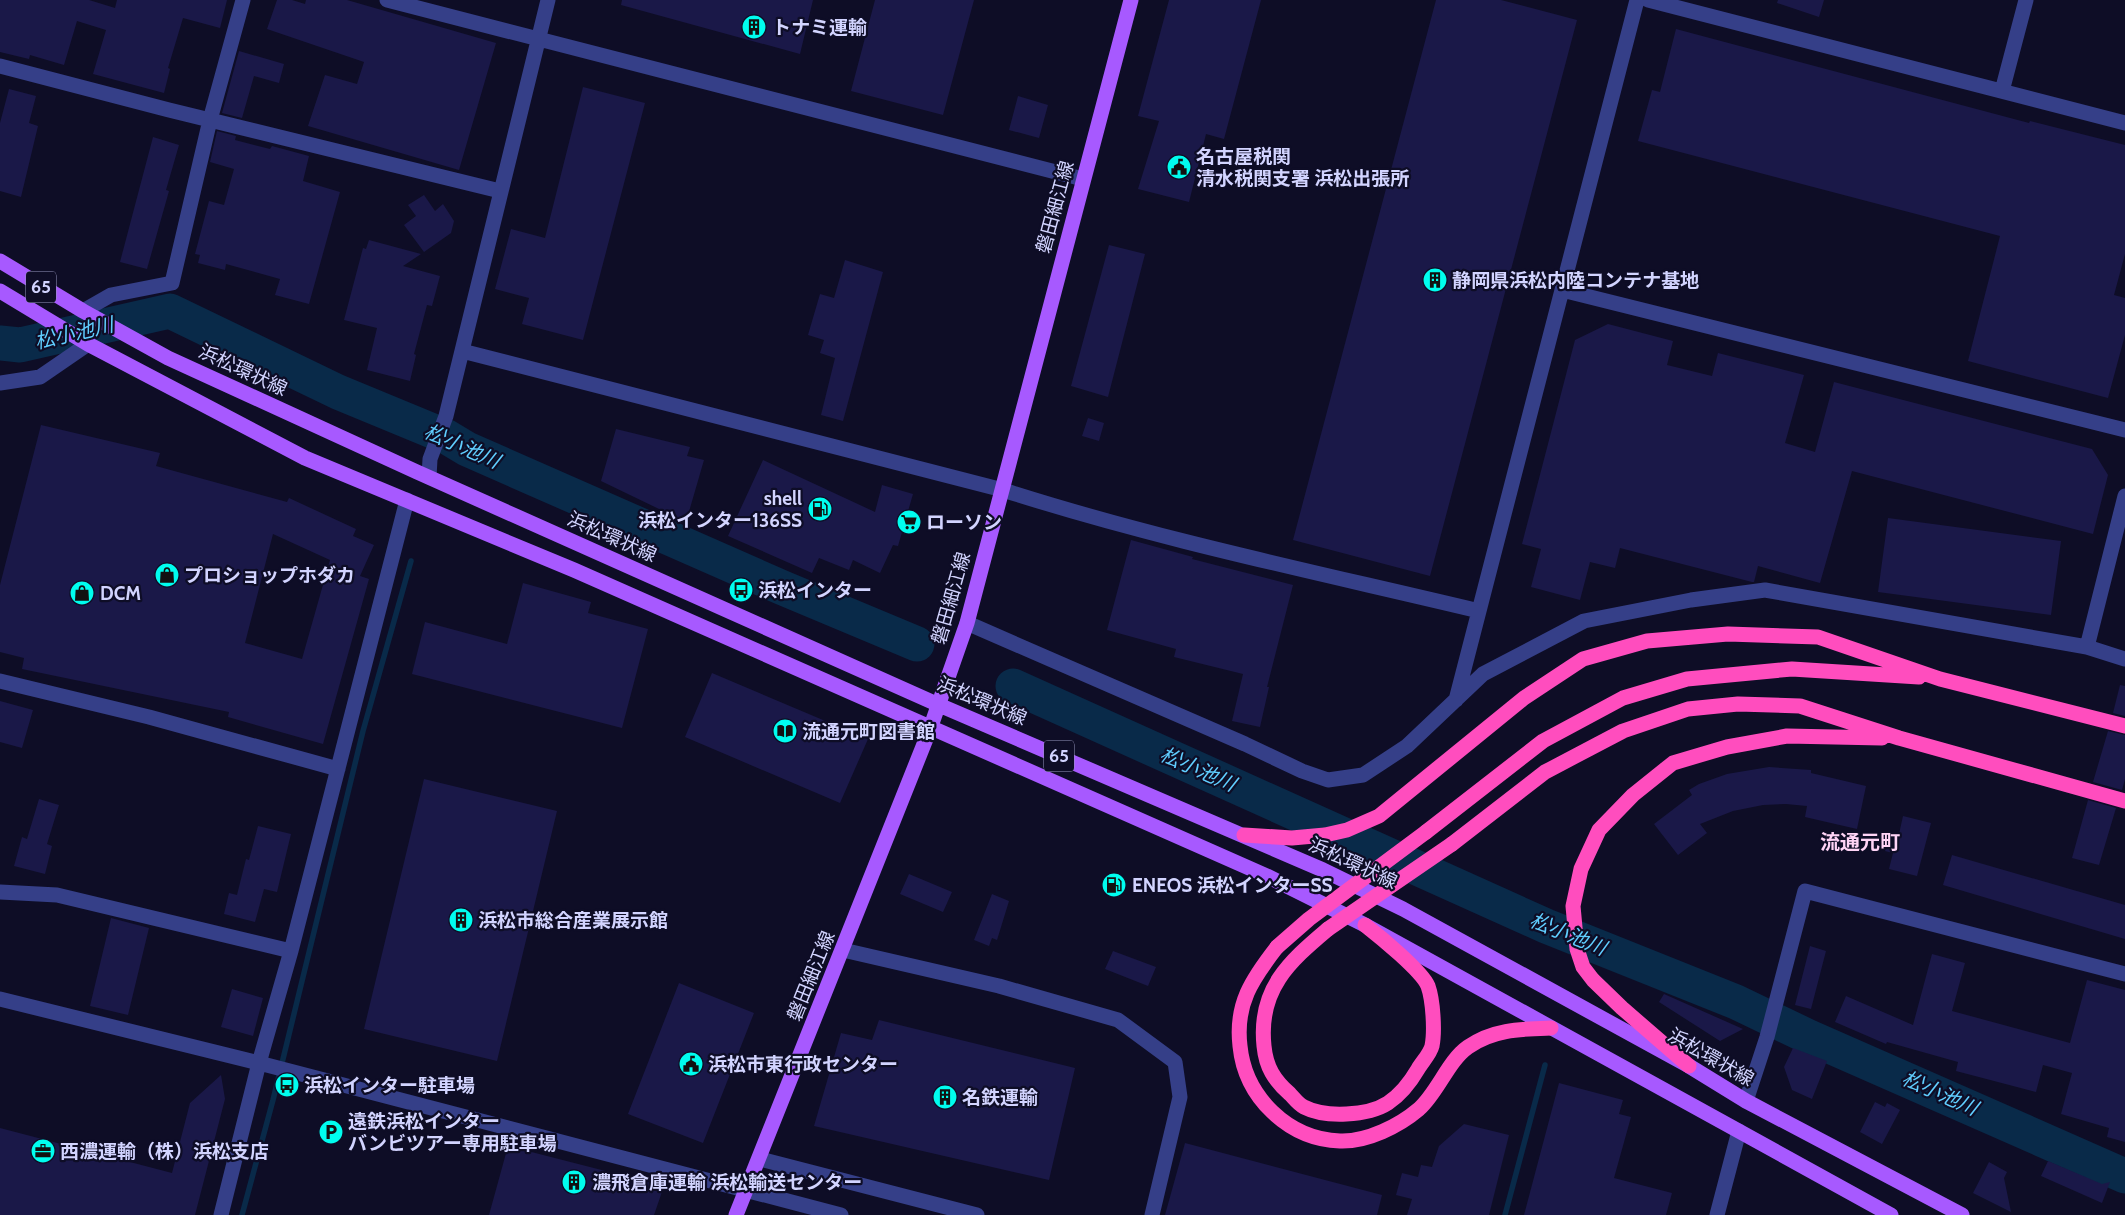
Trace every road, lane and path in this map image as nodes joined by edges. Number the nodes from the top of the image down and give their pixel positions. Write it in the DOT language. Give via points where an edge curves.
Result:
graph roads {
  1 [pos="243,0"];
  2 [pos="387,0"];
  3 [pos="548,0"];
  4 [pos="1131,0"];
  5 [pos="1637,0"];
  6 [pos="1648,0"];
  7 [pos="2026,0"];
  8 [pos="538,38"];
  9 [pos="0,66"];
  10 [pos="2002,91"];
  11 [pos="210,120"];
  12 [pos="2125,123"];
  13 [pos="1083,179"];
  14 [pos="500,191"];
  15 [pos="0,261"];
  16 [pos="1562,290"];
  17 [pos="0,291"];
  18 [pos="83,311"];
  19 [pos="88,344"];
  20 [pos="462,351"];
  21 [pos="0,383"];
  22 [pos="2125,430"];
  23 [pos="429,477"];
  24 [pos="1003,490"];
  25 [pos="2125,496"];
  26 [pos="407,500"];
  27 [pos="1479,612"];
  28 [pos="967,623"];
  29 [pos="2086,647"];
  30 [pos="2125,659"];
  31 [pos="1940,678"];
  32 [pos="0,681"];
  33 [pos="1456,700"];
  34 [pos="939,705"];
  35 [pos="2125,726"];
  36 [pos="930,729"];
  37 [pos="1899,738"];
  38 [pos="338,769"];
  39 [pos="2125,801"];
  40 [pos="1244,835"];
  41 [pos="0,892"];
  42 [pos="1365,925"];
  43 [pos="843,950"];
  44 [pos="291,951"];
  45 [pos="2125,974"];
  46 [pos="0,998"];
  47 [pos="1551,1028"];
  48 [pos="266,1065"];
  49 [pos="1689,1066"];
  50 [pos="1746,1102"];
  51 [pos="1739,1131"];
  52 [pos="760,1159"];
  53 [pos="746,1191"];
  54 [pos="220,1215"];
  55 [pos="736,1215"];
  56 [pos="841,1215"];
  57 [pos="977,1215"];
  58 [pos="1152,1215"];
  59 [pos="1717,1215"];
  60 [pos="1891,1215"];
  61 [pos="1962,1215"];
  1 -- 11 [label="street"];
  2 -- 8 [label="street"];
  3 -- 8 [label="street"];
  4 -- 13 [label="main road, 磐田細江線"];
  5 -- 16 [label="street"];
  6 -- 10 [label="street"];
  7 -- 10 [label="street"];
  8 -- 13 [label="street"];
  8 -- 14 [label="street"];
  9 -- 11 [label="street"];
  10 -- 12 [label="street"];
  11 -- 14 [label="street"];
  11 -- 18 [label="street" via="172,283 111,295"];
  13 -- 24 [label="main road, 磐田細江線"];
  14 -- 20 [label="street"];
  15 -- 18 [label="main road, 浜松環状線 / 65"];
  16 -- 22 [label="street"];
  16 -- 27 [label="street"];
  17 -- 19 [label="main road, 65"];
  18 -- 23 [label="main road, 浜松環状線 / 65" via="168,358"];
  19 -- 21 [label="street" via="40,377"];
  19 -- 26 [label="main road, 65" via="305,458"];
  20 -- 23 [label="street" via="446,416 430,459"];
  20 -- 24 [label="street"];
  23 -- 34 [label="main road, 浜松環状線 / 65"];
  24 -- 27 [label="street" via="1197,544"];
  24 -- 28 [label="main road, 磐田細江線"];
  25 -- 29 [label="street"];
  26 -- 36 [label="main road, 65"];
  26 -- 38 [label="street"];
  27 -- 33 [label="street"];
  28 -- 33 [label="street" via="1328,780 1363,775 1407,746"];
  28 -- 34 [label="main road, 磐田細江線"];
  29 -- 30 [label="street"];
  29 -- 33 [label="street" via="1765,590 1691,600 1584,621 1483,674"];
  31 -- 35 [label="highway"];
  31 -- 40 [label="highway" via="1818,637 1728,634 1647,641 1583,659 1524,698 1379,816 1325,836"];
  31 -- 47 [label="highway, bridge" via="1792,669 1687,679 1623,698 1543,741 1309,919 1277,947 1254,977 1240,1008 1238,1034 1242,1062 1252,1088 1268,1109 1294,1128 1318,1138 1342,1141 1382,1134 1420,1108 1466,1048 1488,1034"];
  32 -- 38 [label="street" via="149,717"];
  34 -- 36 [label="main road, 磐田細江線"];
  34 -- 40 [label="main road, 浜松環状線 / 65"];
  36 -- 42 [label="main road, 65" via="1267,876"];
  36 -- 43 [label="main road, 磐田細江線"];
  37 -- 39 [label="highway"];
  37 -- 42 [label="highway, bridge" via="1800,706 1738,704 1688,710 1622,731 1545,772 1452,844 1328,929 1294,958 1273,988 1265,1009 1262,1035 1265,1059 1275,1080 1303,1107 1346,1114 1364,1113 1388,1103 1411,1080 1432,1047 1432,1015 1427,984"];
  37 -- 49 [label="highway" via="1787,736 1727,747 1673,763 1633,795 1599,830 1581,869 1573,906 1577,950 1583,967 1593,980"];
  38 -- 44 [label="street"];
  40 -- 49 [label="main road, 浜松環状線 / 65" via="1403,909"];
  41 -- 44 [label="street" via="57,895"];
  42 -- 47 [label="main road, 65"];
  43 -- 52 [label="main road, 磐田細江線"];
  43 -- 58 [label="street" via="998,986 1118,1020 1175,1062 1180,1097"];
  44 -- 48 [label="street"];
  45 -- 50 [label="street" via="1805,891 1767,1037"];
  46 -- 48 [label="street"];
  47 -- 51 [label="main road, 65"];
  48 -- 53 [label="street"];
  48 -- 54 [label="street"];
  49 -- 50 [label="main road, 浜松環状線 / 65"];
  50 -- 61 [label="main road, 浜松環状線 / 65"];
  51 -- 59 [label="street"];
  51 -- 60 [label="main road, 65"];
  52 -- 53 [label="main road, 磐田細江線"];
  52 -- 57 [label="street"];
  53 -- 55 [label="main road, 磐田細江線"];
  53 -- 56 [label="street"];
}
